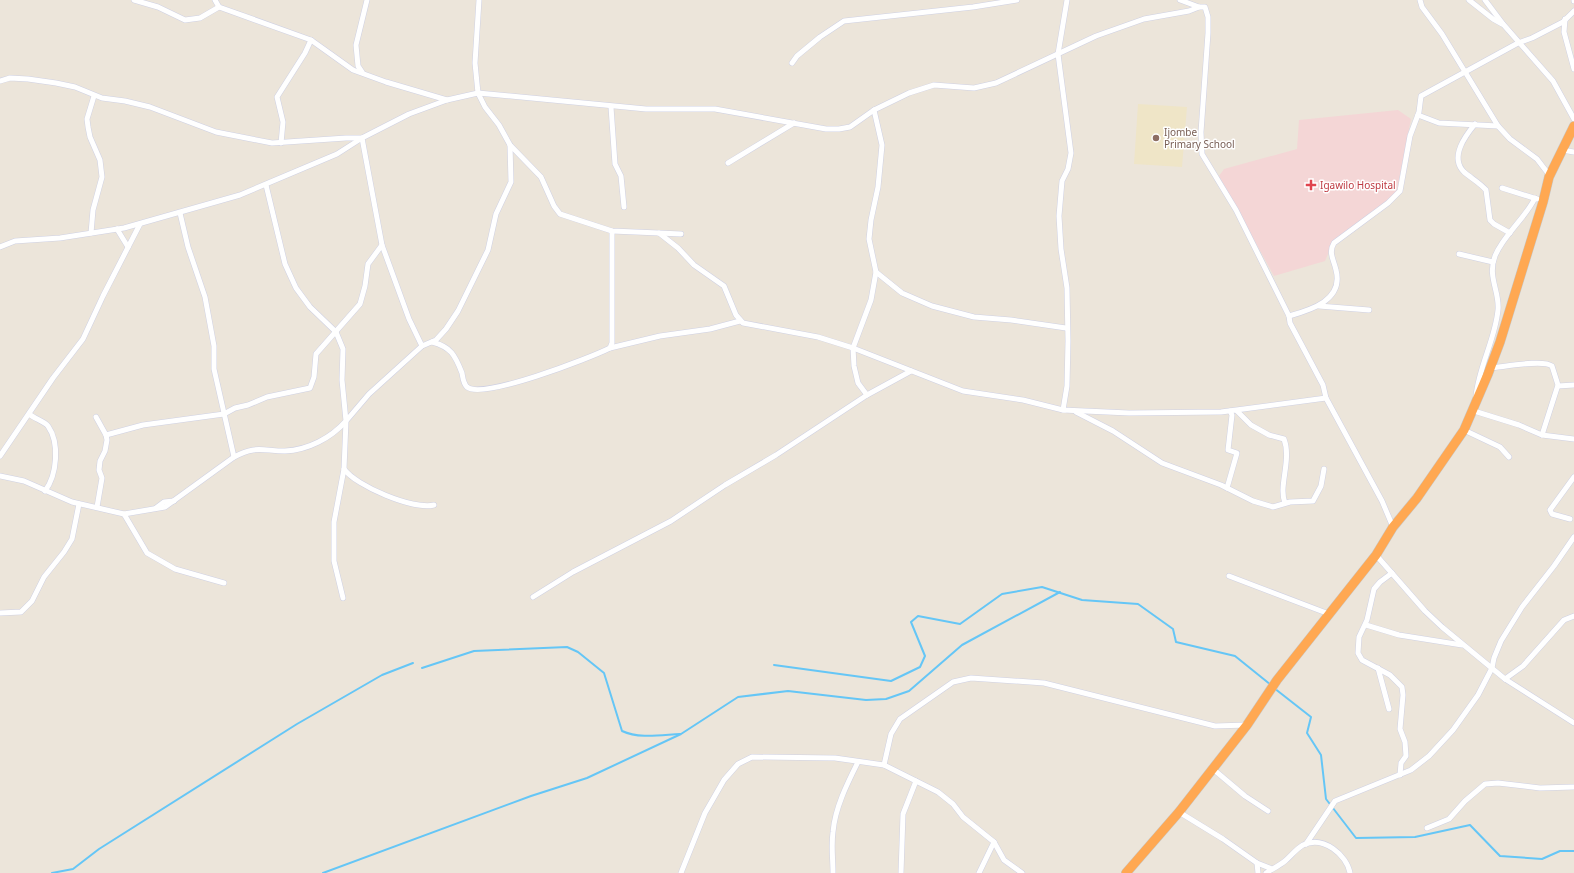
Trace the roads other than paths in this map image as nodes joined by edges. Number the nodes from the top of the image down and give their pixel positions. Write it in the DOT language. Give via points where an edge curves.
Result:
graph roads {
  1 [pos="134,0"];
  2 [pos="215,0"];
  3 [pos="367,0"];
  4 [pos="479,0"];
  5 [pos="1017,0"];
  6 [pos="1067,0"];
  7 [pos="1180,0"];
  8 [pos="1420,0"];
  9 [pos="1469,0"];
  10 [pos="1484,0"];
  11 [pos="218,7"];
  12 [pos="1199,7"];
  13 [pos="1574,11"];
  14 [pos="1565,18"];
  15 [pos="1503,24"];
  16 [pos="311,40"];
  17 [pos="1518,43"];
  18 [pos="1058,54"];
  19 [pos="792,63"];
  20 [pos="1574,69"];
  21 [pos="1464,71"];
  22 [pos="362,72"];
  23 [pos="0,81"];
  24 [pos="478,93"];
  25 [pos="94,96"];
  26 [pos="447,100"];
  27 [pos="611,107"];
  28 [pos="874,110"];
  29 [pos="1418,115"];
  30 [pos="1574,119"];
  31 [pos="794,123"];
  32 [pos="1475,124"];
  33 [pos="1498,126"];
  34 [pos="1574,126"];
  35 [pos="362,138"];
  36 [pos="281,142"];
  37 [pos="510,145"];
  38 [pos="1562,150"];
  39 [pos="1574,152"];
  40 [pos="728,163"];
  41 [pos="1549,177"];
  42 [pos="266,185"];
  43 [pos="1502,188"];
  44 [pos="1539,200"];
  45 [pos="624,207"];
  46 [pos="180,213"];
  47 [pos="140,224"];
  48 [pos="117,229"];
  49 [pos="612,231"];
  50 [pos="91,233"];
  51 [pos="659,233"];
  52 [pos="1510,233"];
  53 [pos="681,234"];
  54 [pos="382,245"];
  55 [pos="128,247"];
  56 [pos="0,248"];
  57 [pos="1459,254"];
  58 [pos="1493,262"];
  59 [pos="876,272"];
  60 [pos="1318,306"];
  61 [pos="1369,310"];
  62 [pos="1289,316"];
  63 [pos="740,321"];
  64 [pos="1066,328"];
  65 [pos="336,332"];
  66 [pos="432,342"];
  67 [pos="422,346"];
  68 [pos="610,348"];
  69 [pos="854,348"];
  70 [pos="1490,368"];
  71 [pos="912,372"];
  72 [pos="1574,385"];
  73 [pos="1558,386"];
  74 [pos="867,395"];
  75 [pos="1326,398"];
  76 [pos="1063,410"];
  77 [pos="1237,411"];
  78 [pos="1474,411"];
  79 [pos="1230,412"];
  80 [pos="30,414"];
  81 [pos="224,414"];
  82 [pos="96,417"];
  83 [pos="346,421"];
  84 [pos="1464,430"];
  85 [pos="106,435"];
  86 [pos="1542,435"];
  87 [pos="1574,439"];
  88 [pos="0,456"];
  89 [pos="234,457"];
  90 [pos="1509,457"];
  91 [pos="344,469"];
  92 [pos="1324,469"];
  93 [pos="0,476"];
  94 [pos="1574,477"];
  95 [pos="1227,488"];
  96 [pos="45,492"];
  97 [pos="1285,503"];
  98 [pos="79,504"];
  99 [pos="434,505"];
  100 [pos="97,507"];
  101 [pos="124,514"];
  102 [pos="1570,519"];
  103 [pos="1393,527"];
  104 [pos="1574,537"];
  105 [pos="1376,555"];
  106 [pos="1392,573"];
  107 [pos="1229,576"];
  108 [pos="224,583"];
  109 [pos="532,597"];
  110 [pos="343,598"];
  111 [pos="0,613"];
  112 [pos="1329,614"];
  113 [pos="1574,616"];
  114 [pos="1366,625"];
  115 [pos="1463,645"];
  116 [pos="1378,668"];
  117 [pos="1492,668"];
  118 [pos="1505,679"];
  119 [pos="1389,709"];
  120 [pos="1574,723"];
  121 [pos="1247,725"];
  122 [pos="858,762"];
  123 [pos="884,765"];
  124 [pos="1213,769"];
  125 [pos="1400,775"];
  126 [pos="916,781"];
  127 [pos="1574,787"];
  128 [pos="1268,811"];
  129 [pos="1179,812"];
  130 [pos="1427,828"];
  131 [pos="994,842"];
  132 [pos="1306,844"];
  133 [pos="1257,863"];
  134 [pos="1272,869"];
  135 [pos="681,873"];
  136 [pos="833,873"];
  137 [pos="901,873"];
  138 [pos="979,873"];
  139 [pos="1022,873"];
  140 [pos="1126,873"];
  141 [pos="1258,873"];
  142 [pos="1266,873"];
  143 [pos="1350,873"];
  1 -- 11 [label="street" via="154,5 185,20 200,18"];
  2 -- 11 [label="street"];
  3 -- 22 [label="street" via="356,45 358,66"];
  4 -- 24 [label="street" via="475,63"];
  5 -- 19 [label="street" via="844,21 820,37"];
  6 -- 18 [label="street"];
  7 -- 12 [label="street"];
  8 -- 21 [label="street"];
  9 -- 15 [label="street"];
  10 -- 15 [label="street"];
  11 -- 16 [label="street"];
  12 -- 18 [label="street" via="1144,19 1082,42"];
  12 -- 62 [label="street" via="1205,7 1208,17 1202,154 1236,210"];
  13 -- 14 [label="street"];
  14 -- 17 [label="street" via="1563,22"];
  14 -- 20 [label="street" via="1564,32"];
  15 -- 17 [label="street"];
  16 -- 22 [label="street" via="347,67"];
  16 -- 36 [label="street" via="277,97 283,122"];
  17 -- 21 [label="street"];
  17 -- 30 [label="street" via="1553,82"];
  18 -- 28 [label="street" via="996,84 974,88 934,85 909,93"];
  18 -- 64 [label="street" via="1071,153 1068,169 1062,181 1059,216 1066,288"];
  21 -- 29 [label="street" via="1421,96"];
  21 -- 33 [label="street"];
  22 -- 26 [label="street"];
  23 -- 25 [label="street" via="10,78 40,80 75,87"];
  24 -- 26 [label="street"];
  24 -- 27 [label="street"];
  24 -- 37 [label="street"];
  25 -- 36 [label="street" via="150,107 216,132"];
  25 -- 50 [label="street" via="87,119 90,136 100,160 102,177"];
  26 -- 35 [label="street" via="410,114"];
  27 -- 31 [label="street" via="715,108"];
  27 -- 45 [label="street" via="615,164 621,176"];
  28 -- 31 [label="street" via="845,128 826,129"];
  28 -- 59 [label="street" via="882,145 878,187 869,234"];
  29 -- 32 [label="street" via="1439,123"];
  29 -- 60 [label="street" via="1409,139 1400,191 1334,243 1331,252 1337,281 1330,298"];
  31 -- 40 [label="street"];
  32 -- 33 [label="street"];
  32 -- 52 [label="street" via="1461,144 1460,164 1464,172 1486,190 1492,223"];
  33 -- 41 [label="street" via="1510,139 1537,159"];
  34 -- 38 [label="highway"];
  35 -- 36 [label="street"];
  35 -- 42 [label="street" via="337,154"];
  35 -- 54 [label="street"];
  37 -- 49 [label="street" via="541,177 560,214"];
  37 -- 66 [label="street" via="511,182 496,214 488,250 458,311 446,329"];
  38 -- 39 [label="street"];
  38 -- 41 [label="highway"];
  41 -- 44 [label="highway"];
  42 -- 46 [label="street" via="246,194"];
  42 -- 65 [label="street" via="285,264 296,288 310,307"];
  43 -- 44 [label="street"];
  44 -- 52 [label="street"];
  44 -- 70 [label="highway" via="1500,342"];
  46 -- 47 [label="street"];
  46 -- 81 [label="street" via="188,247 207,304 214,346 214,365"];
  47 -- 48 [label="street"];
  47 -- 55 [label="street"];
  48 -- 50 [label="street"];
  48 -- 55 [label="street"];
  49 -- 51 [label="street"];
  49 -- 68 [label="street"];
  50 -- 56 [label="street" via="15,241"];
  51 -- 53 [label="street"];
  51 -- 63 [label="street" via="694,265 724,286"];
  52 -- 58 [label="street"];
  54 -- 65 [label="street" via="368,264 360,304"];
  54 -- 67 [label="street" via="409,319"];
  55 -- 80 [label="street" via="83,340 53,378"];
  57 -- 58 [label="street"];
  58 -- 78 [label="street" via="1498,308 1494,332 1478,377"];
  59 -- 64 [label="street" via="902,293 932,306 974,317"];
  59 -- 69 [label="street" via="871,300"];
  60 -- 61 [label="street"];
  60 -- 62 [label="street"];
  62 -- 75 [label="street" via="1290,323 1324,385"];
  63 -- 68 [label="street"];
  63 -- 69 [label="street" via="748,325 818,337"];
  64 -- 76 [label="street" via="1067,386"];
  65 -- 81 [label="street" via="316,354 314,377 306,391 267,397"];
  65 -- 83 [label="street" via="344,349 342,380"];
  66 -- 67 [label="street"];
  66 -- 68 [label="street" via="445,345 454,356 466,386 471,390 480,391 500,388 518,380 551,372"];
  67 -- 83 [label="street" via="369,394"];
  69 -- 71 [label="street"];
  69 -- 74 [label="street" via="854,366 858,383"];
  70 -- 73 [label="street" via="1549,364 1555,370"];
  70 -- 78 [label="highway"];
  71 -- 74 [label="street"];
  71 -- 76 [label="street" via="963,391 1023,400"];
  72 -- 73 [label="street"];
  73 -- 86 [label="street"];
  74 -- 109 [label="street" via="671,521 573,572"];
  75 -- 77 [label="street"];
  75 -- 103 [label="street" via="1382,501"];
  76 -- 79 [label="street" via="1128,413"];
  76 -- 95 [label="street" via="1078,412 1168,466"];
  77 -- 79 [label="street"];
  77 -- 97 [label="street" via="1252,426 1269,435 1284,438 1287,466 1282,496"];
  78 -- 84 [label="highway"];
  78 -- 86 [label="street"];
  79 -- 95 [label="street" via="1232,415 1228,450 1237,453"];
  80 -- 88 [label="street"];
  80 -- 96 [label="street" via="48,426 52,437 55,471"];
  81 -- 85 [label="street" via="143,425"];
  81 -- 89 [label="street"];
  82 -- 85 [label="street"];
  83 -- 89 [label="street" via="327,438 309,446 286,451 259,448"];
  83 -- 91 [label="street"];
  84 -- 90 [label="street" via="1500,447"];
  84 -- 103 [label="highway" via="1417,498"];
  85 -- 100 [label="street" via="107,446 100,461 99,470 102,478"];
  86 -- 87 [label="street"];
  89 -- 101 [label="street" via="165,507"];
  91 -- 99 [label="street" via="355,480 404,503"];
  91 -- 110 [label="street" via="334,522 334,561"];
  92 -- 97 [label="street" via="1321,486 1313,501"];
  93 -- 96 [label="street" via="24,481"];
  94 -- 102 [label="street" via="1550,510 1552,514"];
  95 -- 97 [label="street" via="1267,506 1275,507"];
  96 -- 98 [label="street"];
  98 -- 100 [label="street"];
  98 -- 111 [label="street" via="72,539 44,577 32,601 21,612"];
  100 -- 101 [label="street"];
  101 -- 108 [label="street" via="147,552 175,569"];
  103 -- 105 [label="highway"];
  104 -- 117 [label="street" via="1522,607 1498,647"];
  105 -- 106 [label="street"];
  105 -- 112 [label="highway"];
  106 -- 114 [label="street" via="1374,589"];
  106 -- 115 [label="street" via="1425,612"];
  107 -- 112 [label="street"];
  112 -- 121 [label="highway"];
  113 -- 118 [label="street" via="1564,620 1522,666"];
  114 -- 115 [label="street" via="1399,635"];
  114 -- 116 [label="street" via="1359,637 1358,654 1362,660"];
  115 -- 117 [label="street"];
  116 -- 119 [label="street"];
  116 -- 125 [label="street" via="1402,686 1400,728 1406,756 1401,763"];
  117 -- 118 [label="street"];
  117 -- 125 [label="street" via="1478,695 1453,730 1423,761"];
  118 -- 120 [label="street"];
  121 -- 123 [label="street" via="1215,726 1044,683 972,678 954,682 900,719 891,734"];
  121 -- 124 [label="highway"];
  122 -- 123 [label="street"];
  122 -- 135 [label="street" via="835,758 752,757 743,760 729,773 713,799"];
  122 -- 136 [label="street" via="835,819 832,840"];
  123 -- 126 [label="street"];
  124 -- 128 [label="street" via="1243,795"];
  124 -- 129 [label="highway"];
  125 -- 132 [label="street" via="1335,801"];
  126 -- 131 [label="street" via="938,792"];
  126 -- 137 [label="street" via="903,814"];
  127 -- 130 [label="street" via="1540,788 1485,784 1449,819"];
  129 -- 133 [label="street"];
  129 -- 140 [label="highway"];
  131 -- 138 [label="street"];
  131 -- 139 [label="street" via="1004,860"];
  132 -- 134 [label="street"];
  132 -- 143 [label="street" via="1320,844 1337,850 1347,862"];
  133 -- 134 [label="street"];
  133 -- 141 [label="street"];
  134 -- 142 [label="street"];
}
